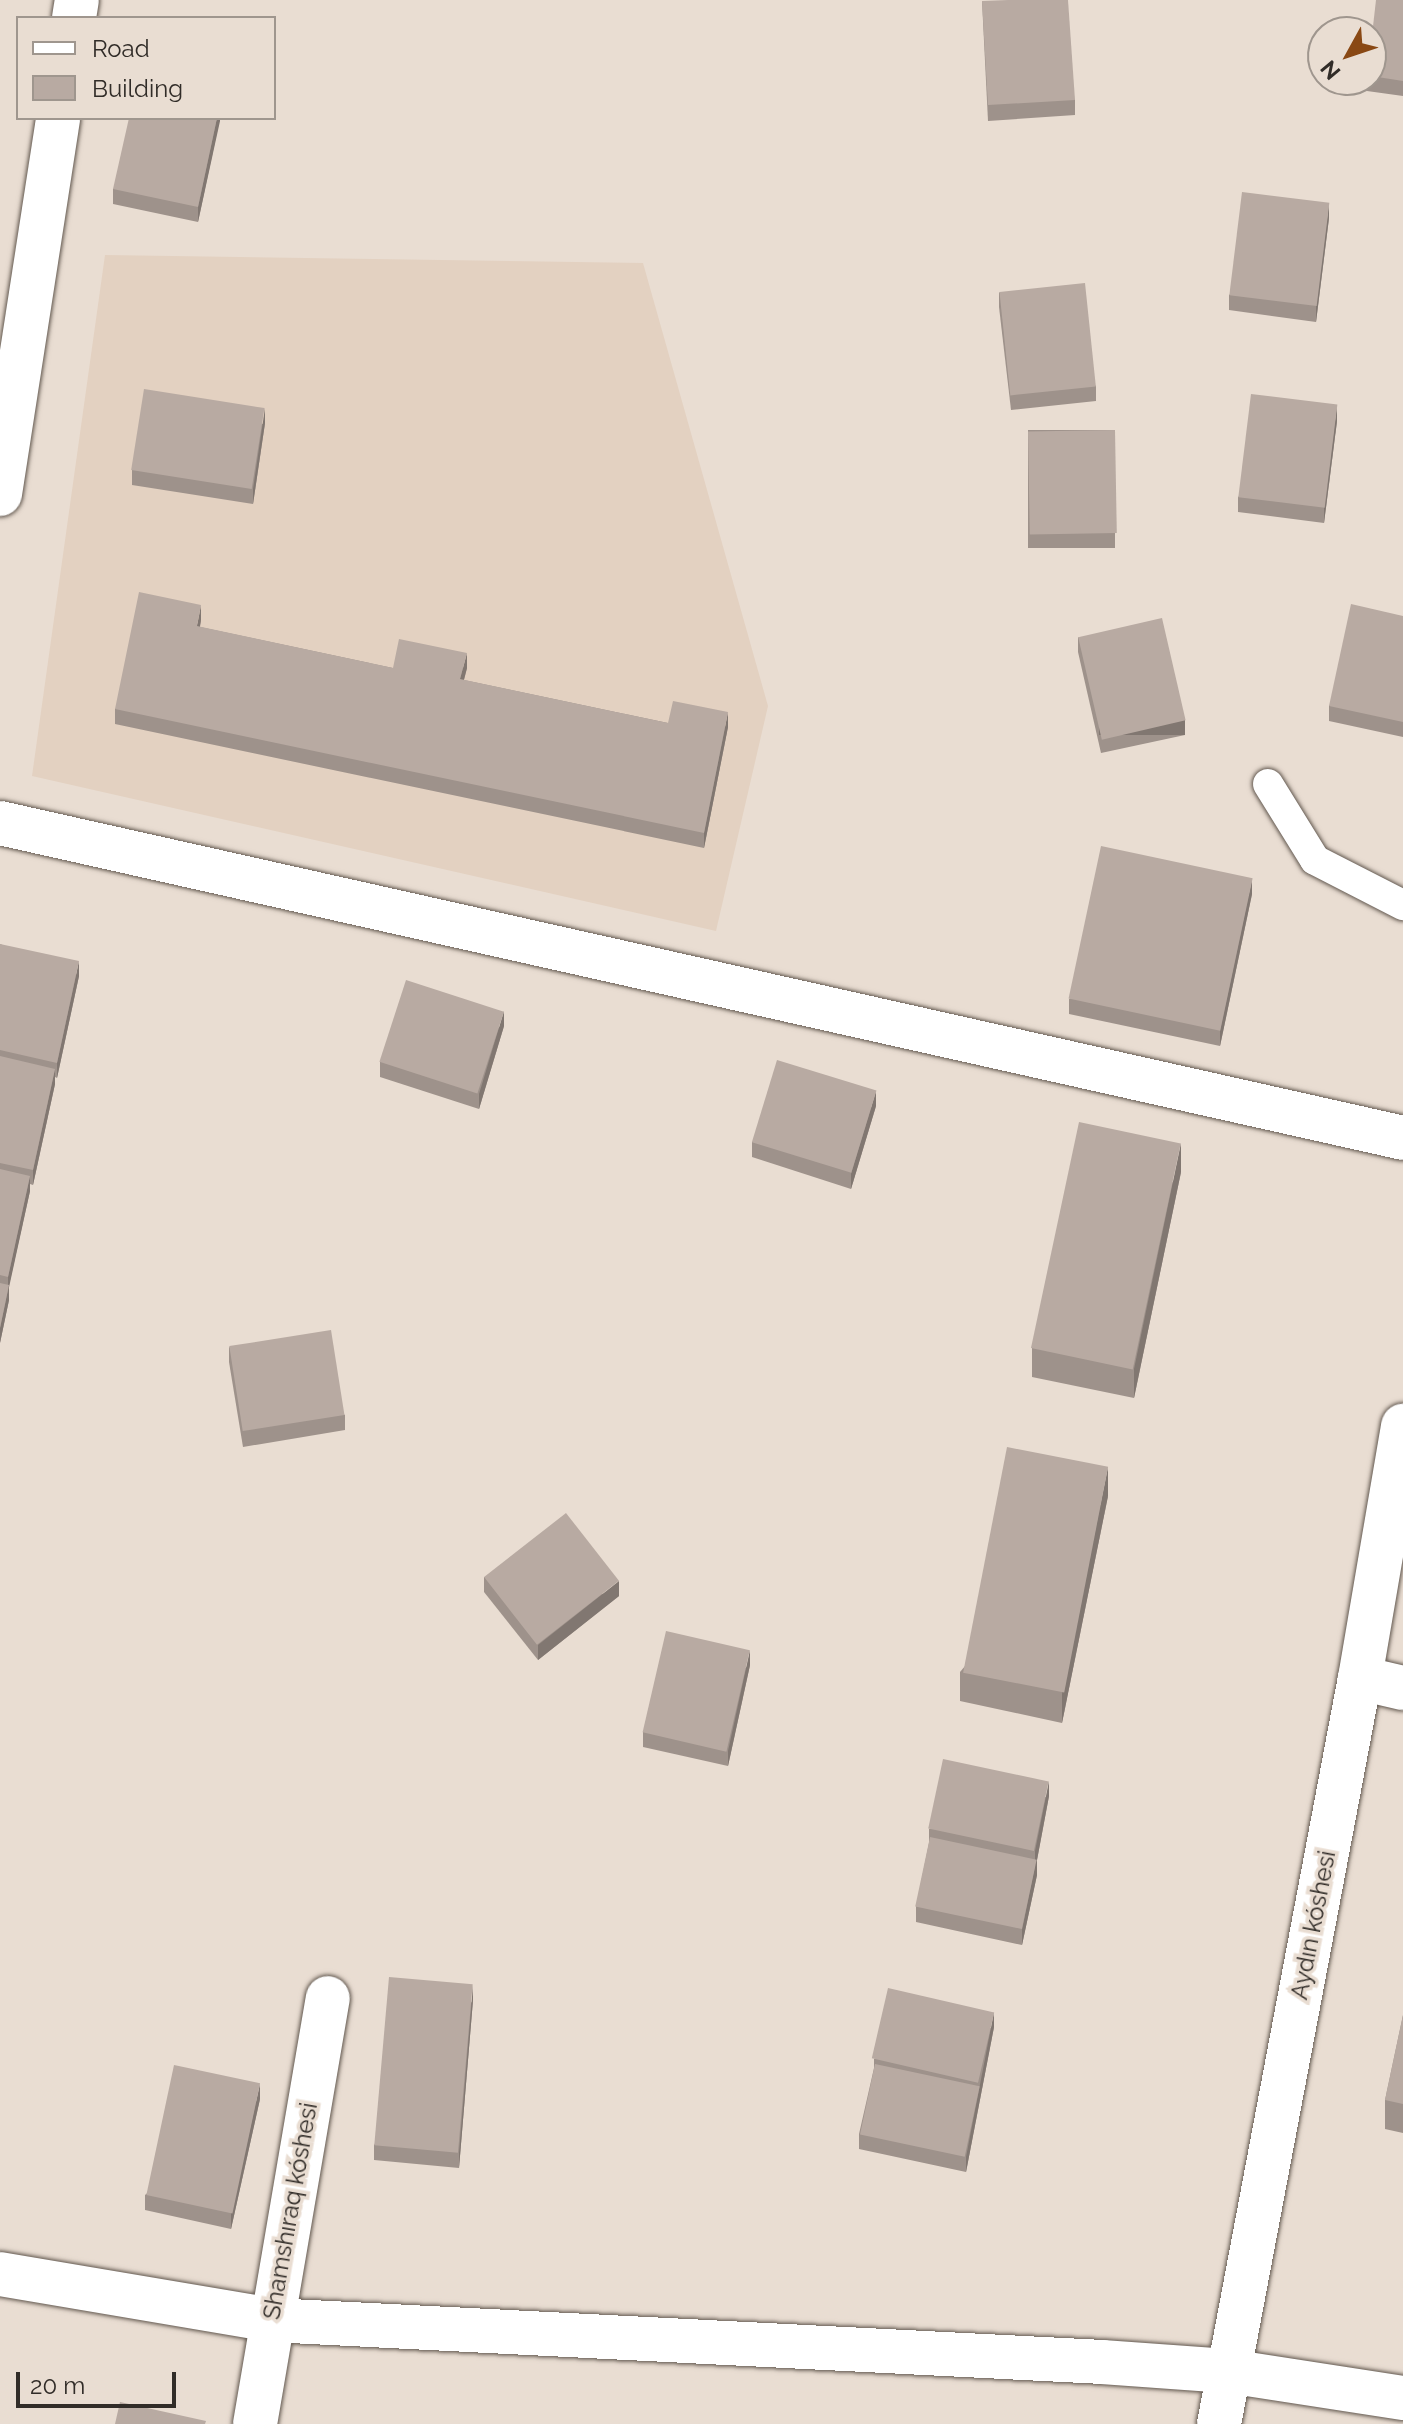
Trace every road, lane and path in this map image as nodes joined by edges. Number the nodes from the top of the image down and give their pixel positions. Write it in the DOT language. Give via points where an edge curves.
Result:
graph roads {
  1 [pos="58,120"];
  2 [pos="0,494"];
  3 [pos="1268,784"];
  4 [pos="0,823"];
  5 [pos="1403,905"];
  6 [pos="1403,1138"];
  7 [pos="1403,1426"];
  8 [pos="1360,1678"];
  9 [pos="1403,1688"];
  10 [pos="328,1998"];
  11 [pos="0,2274"];
  12 [pos="271,2320"];
  13 [pos="1228,2371"];
  14 [pos="1403,2398"];
  15 [pos="255,2424"];
  16 [pos="1219,2424"];
  1 -- 2 [label="street"];
  3 -- 5 [label="lane" via="1315,860"];
  4 -- 6 [label="street"];
  7 -- 8 [label="street, Aydın kóshesi"];
  8 -- 9 [label="street"];
  8 -- 13 [label="street, Aydın kóshesi"];
  10 -- 12 [label="street, Shamshıraq kóshesi"];
  11 -- 12 [label="street"];
  12 -- 13 [label="street"];
  12 -- 15 [label="street, Shamshıraq kóshesi"];
  13 -- 14 [label="street"];
  13 -- 16 [label="street, Aydın kóshesi"];
}
